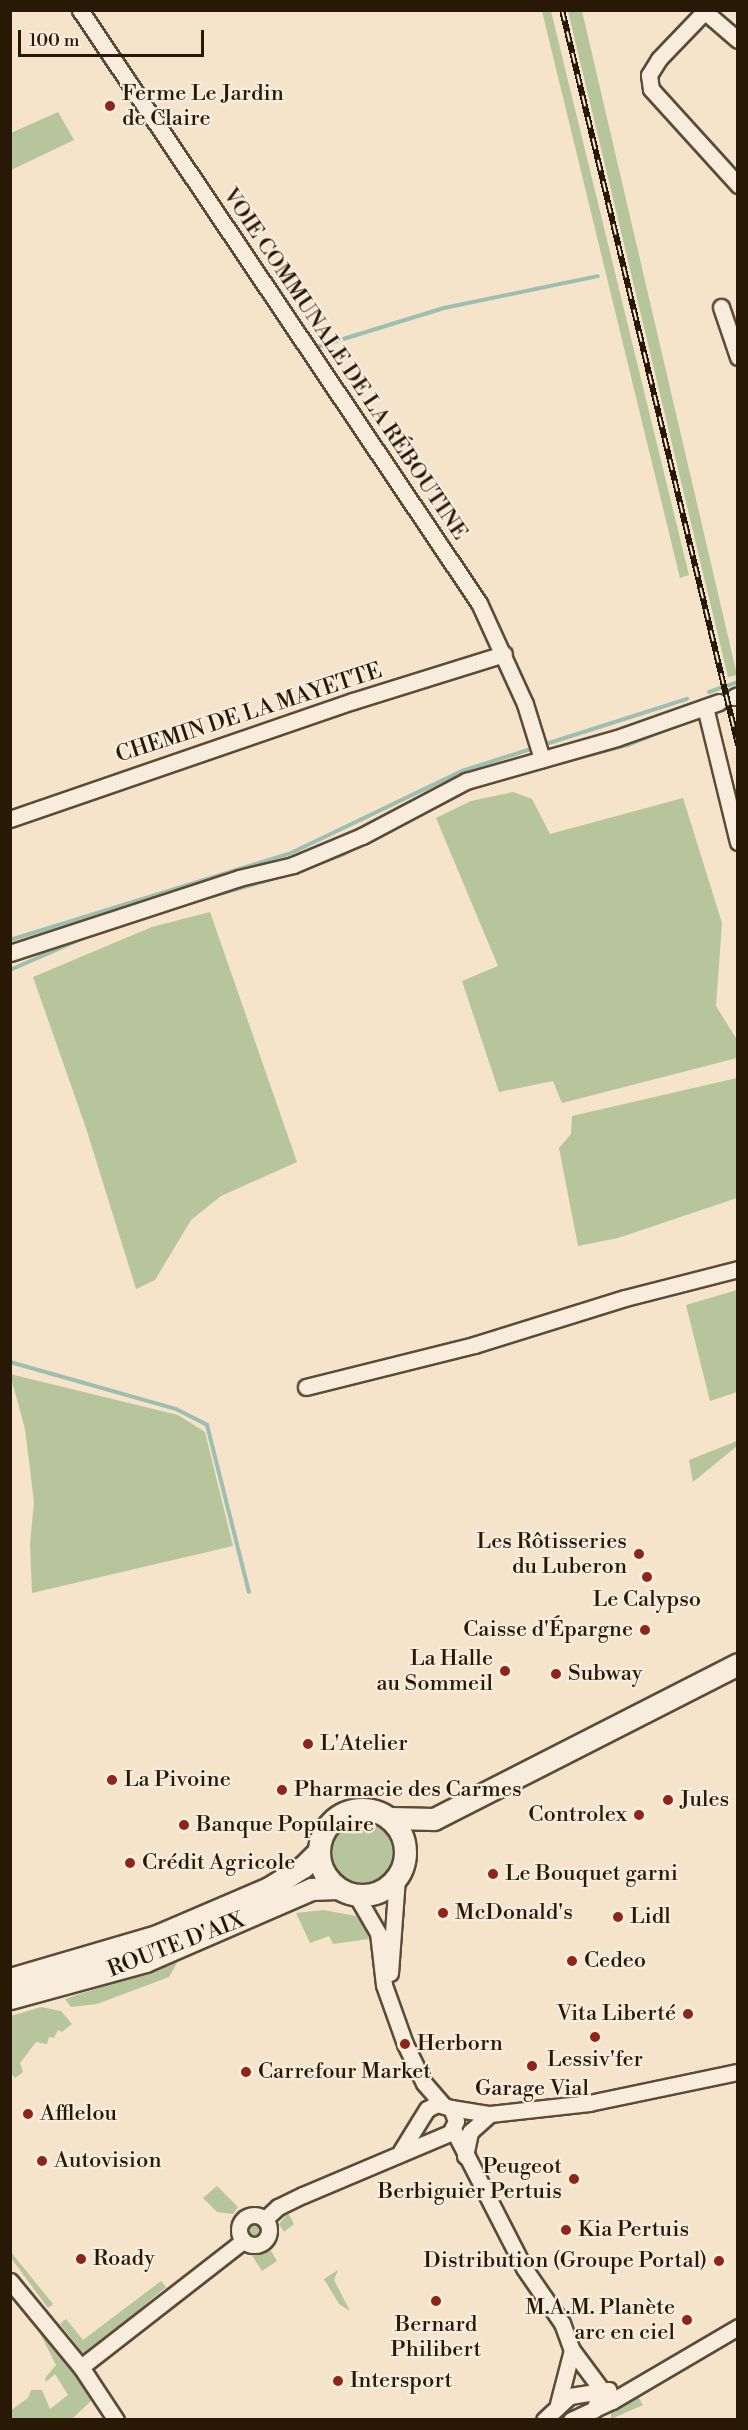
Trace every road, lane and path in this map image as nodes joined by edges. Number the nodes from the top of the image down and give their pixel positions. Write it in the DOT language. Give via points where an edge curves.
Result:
graph roads {
  1 [pos="80,10"];
  2 [pos="703,11"];
  3 [pos="738,40"];
  4 [pos="738,185"];
  5 [pos="721,308"];
  6 [pos="738,357"];
  7 [pos="504,654"];
  8 [pos="724,700"];
  9 [pos="543,759"];
  10 [pos="10,819"];
  11 [pos="738,842"];
  12 [pos="10,953"];
  13 [pos="738,1269"];
  14 [pos="306,1386"];
  15 [pos="738,1664"];
  16 [pos="390,1818"];
  17 [pos="434,1819"];
  18 [pos="318,1852"];
  19 [pos="401,1867"];
  20 [pos="347,1891"];
  21 [pos="10,1979"];
  22 [pos="10,1998"];
  23 [pos="391,2003"];
  24 [pos="738,2072"];
  25 [pos="436,2110"];
  26 [pos="490,2114"];
  27 [pos="447,2132"];
  28 [pos="401,2151"];
  29 [pos="463,2152"];
  30 [pos="265,2219"];
  31 [pos="243,2241"];
  32 [pos="10,2282"];
  33 [pos="738,2327"];
  34 [pos="738,2338"];
  35 [pos="572,2350"];
  36 [pos="691,2356"];
  37 [pos="81,2367"];
  38 [pos="633,2388"];
  39 [pos="601,2389"];
  40 [pos="564,2400"];
  41 [pos="582,2415"];
  42 [pos="116,2420"];
  43 [pos="544,2420"];
  1 -- 7 [label="street, VOIE COMMUNALE DE LA RÉBOUTINE" via="478,603"];
  2 -- 3 [label="street"];
  2 -- 4 [label="street" via="659,59 649,75 651,89"];
  5 -- 6 [label="street"];
  7 -- 9 [label="street, VOIE COMMUNALE DE LA RÉBOUTINE"];
  7 -- 10 [label="street, CHEMIN DE LA MAYETTE"];
  8 -- 9 [label="street"];
  8 -- 11 [label="street"];
  9 -- 12 [label="street" via="466,781 362,836 293,865 229,881"];
  13 -- 14 [label="street" via="625,1298 474,1345"];
  15 -- 17 [label="main road"];
  16 -- 17 [label="main road"];
  16 -- 18 [label="main road" via="363,1808 343,1812 327,1826"];
  16 -- 19 [label="main road" via="399,1829"];
  17 -- 19 [label="main road"];
  18 -- 20 [label="main road" via="324,1872"];
  18 -- 21 [label="main road, ROUTE D'AIX" via="303,1867 269,1888 157,1936"];
  19 -- 20 [label="main road" via="379,1892"];
  19 -- 23 [label="street" via="390,1940"];
  20 -- 22 [label="main road, ROUTE D'AIX" via="310,1889 145,1961"];
  20 -- 23 [label="street" via="378,1933 384,1985"];
  23 -- 25 [label="street"];
  24 -- 26 [label="street" via="589,2103"];
  25 -- 26 [label="street"];
  25 -- 27 [label="street"];
  25 -- 27 [label="street" via="425,2129"];
  25 -- 28 [label="street"];
  26 -- 27 [label="street"];
  26 -- 29 [label="street" via="470,2132"];
  27 -- 28 [label="street"];
  27 -- 29 [label="street"];
  28 -- 30 [label="street" via="278,2207"];
  29 -- 35 [label="street" via="524,2268 562,2323"];
  30 -- 31 [label="street" via="253,2215 242,2220 239,2231"];
  30 -- 31 [label="street" via="270,2229 266,2240 255,2245"];
  31 -- 37 [label="street"];
  32 -- 37 [label="street"];
  33 -- 36 [label="street"];
  34 -- 36 [label="street"];
  35 -- 39 [label="street"];
  35 -- 40 [label="street"];
  36 -- 38 [label="street"];
  37 -- 42 [label="street"];
  38 -- 39 [label="street"];
  38 -- 41 [label="street"];
  39 -- 40 [label="street"];
  39 -- 41 [label="street"];
  40 -- 41 [label="street"];
  40 -- 43 [label="street"];
}
